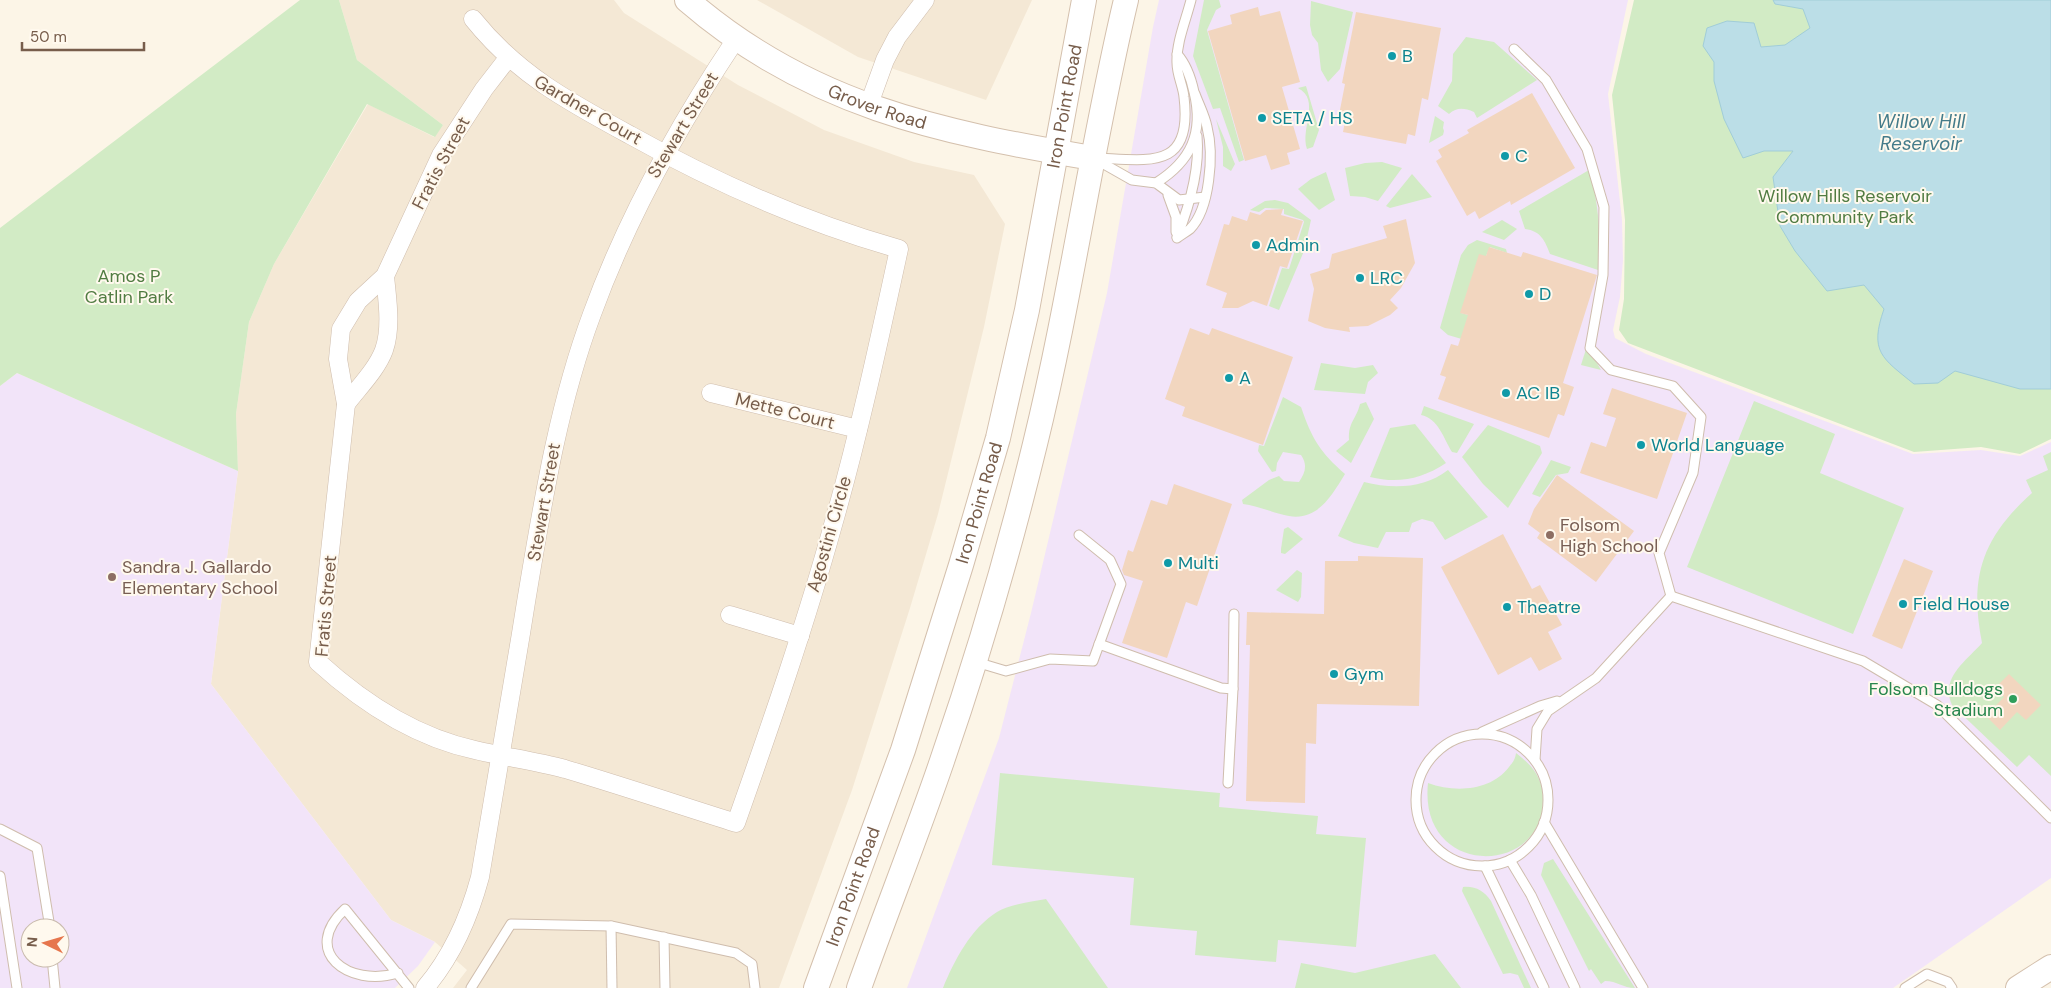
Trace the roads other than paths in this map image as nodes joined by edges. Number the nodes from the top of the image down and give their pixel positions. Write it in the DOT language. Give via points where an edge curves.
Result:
graph roads {
  1 [pos="687,0"];
  2 [pos="925,0"];
  3 [pos="1084,0"];
  4 [pos="1126,0"];
  5 [pos="1191,0"];
  6 [pos="473,19"];
  7 [pos="736,39"];
  8 [pos="1514,49"];
  9 [pos="1177,54"];
  10 [pos="508,58"];
  11 [pos="1194,94"];
  12 [pos="868,106"];
  13 [pos="1196,135"];
  14 [pos="1056,152"];
  15 [pos="664,154"];
  16 [pos="1092,158"];
  17 [pos="1156,184"];
  18 [pos="1168,195"];
  19 [pos="1205,197"];
  20 [pos="1188,201"];
  21 [pos="1176,238"];
  22 [pos="385,276"];
  23 [pos="711,393"];
  24 [pos="346,404"];
  25 [pos="858,429"];
  26 [pos="1079,535"];
  27 [pos="1671,596"];
  28 [pos="1234,614"];
  29 [pos="730,615"];
  30 [pos="800,636"];
  31 [pos="1099,644"];
  32 [pos="974,662"];
  33 [pos="1233,689"];
  34 [pos="1565,699"];
  35 [pos="1479,734"];
  36 [pos="501,755"];
  37 [pos="1535,760"];
  38 [pos="1228,782"];
  39 [pos="2051,818"];
  40 [pos="1544,822"];
  41 [pos="0,829"];
  42 [pos="1510,860"];
  43 [pos="1485,866"];
  44 [pos="0,876"];
  45 [pos="48,918"];
  46 [pos="611,926"];
  47 [pos="664,937"];
  48 [pos="2051,967"];
  49 [pos="53,968"];
  50 [pos="398,973"];
  51 [pos="16,988"];
  52 [pos="55,988"];
  53 [pos="410,988"];
  54 [pos="425,988"];
  55 [pos="471,988"];
  56 [pos="612,988"];
  57 [pos="665,988"];
  58 [pos="756,988"];
  59 [pos="816,988"];
  60 [pos="859,988"];
  61 [pos="1544,988"];
  62 [pos="1575,988"];
  63 [pos="1643,988"];
  64 [pos="1905,988"];
  65 [pos="1952,988"];
  66 [pos="2018,988"];
  1 -- 7 [label="main road, Grover Road"];
  2 -- 12 [label="street" via="885,60"];
  3 -- 14 [label="main road, Iron Point Road"];
  4 -- 16 [label="main road, Iron Point Road"];
  5 -- 9 [label="lane"];
  6 -- 10 [label="street, Gardner Court"];
  7 -- 12 [label="main road, Grover Road" via="796,75"];
  7 -- 15 [label="street, Stewart Street"];
  8 -- 27 [label="lane" via="1546,80 1587,149 1604,207 1604,275 1590,348 1611,370 1673,386 1701,417 1693,473 1659,553"];
  9 -- 11 [label="lane" via="1183,61"];
  9 -- 16 [label="lane" via="1186,116 1178,146 1173,152 1152,160"];
  10 -- 15 [label="street, Gardner Court" via="558,96"];
  10 -- 22 [label="street, Fratis Street" via="441,155"];
  11 -- 13 [label="lane" via="1198,114"];
  11 -- 19 [label="lane" via="1207,127 1210,153"];
  12 -- 14 [label="main road, Grover Road" via="912,120"];
  13 -- 17 [label="lane" via="1174,172"];
  13 -- 20 [label="lane" via="1198,154"];
  14 -- 16 [label="main road, Grover Road"];
  14 -- 59 [label="main road, Iron Point Road" via="1027,310 998,438 900,758"];
  15 -- 25 [label="street, Agostini Circle" via="785,212 899,249"];
  15 -- 36 [label="street, Stewart Street" via="620,243 591,316 568,391 549,467"];
  16 -- 17 [label="lane" via="1132,180"];
  16 -- 32 [label="main road, Iron Point Road" via="1064,316 1035,444"];
  17 -- 18 [label="lane"];
  18 -- 20 [label="lane"];
  18 -- 21 [label="lane" via="1176,217"];
  19 -- 20 [label="lane"];
  19 -- 21 [label="lane" via="1203,207 1190,228"];
  20 -- 21 [label="lane"];
  22 -- 24 [label="street, Fratis Street" via="388,319 385,349"];
  22 -- 24 [label="street, Fratis Street" via="358,301 341,329 338,359"];
  23 -- 25 [label="street, Mette Court"];
  24 -- 36 [label="street, Fratis Street" via="318,662 368,703 398,721 441,740"];
  25 -- 30 [label="street, Agostini Circle"];
  26 -- 31 [label="lane" via="1110,560 1120,584"];
  27 -- 34 [label="lane" via="1596,678"];
  27 -- 39 [label="lane" via="1863,661 1937,705"];
  28 -- 33 [label="lane"];
  29 -- 30 [label="street"];
  30 -- 36 [label="street, Agostini Circle" via="736,823 564,769"];
  31 -- 32 [label="lane" via="1093,661 1050,659 1006,671"];
  31 -- 33 [label="lane" via="1222,688"];
  32 -- 60 [label="main road, Iron Point Road" via="928,801"];
  33 -- 38 [label="lane"];
  34 -- 35 [label="lane" via="1540,706"];
  34 -- 37 [label="lane" via="1548,711 1537,729"];
  35 -- 37 [label="lane" via="1504,737"];
  35 -- 43 [label="lane" via="1455,740 1435,754 1421,774 1416,798 1420,823 1432,844 1460,863"];
  36 -- 54 [label="street, Stewart Street" via="473,904 450,954"];
  37 -- 40 [label="lane" via="1546,784 1548,803"];
  40 -- 42 [label="lane" via="1531,845"];
  40 -- 63 [label="lane"];
  41 -- 45 [label="lane" via="37,848"];
  42 -- 43 [label="lane"];
  42 -- 62 [label="lane"];
  43 -- 61 [label="lane"];
  44 -- 51 [label="lane"];
  46 -- 47 [label="lane"];
  46 -- 55 [label="lane" via="511,924"];
  46 -- 56 [label="lane"];
  47 -- 57 [label="lane"];
  47 -- 58 [label="lane" via="736,953 752,964"];
  48 -- 66 [label="main road"];
  49 -- 52 [label="lane"];
  50 -- 50 [label="lane" via="373,986 356,984 336,971 326,945 328,931 345,909"];
  50 -- 53 [label="lane"];
  64 -- 65 [label="lane" via="1927,974 1948,982"];
}
